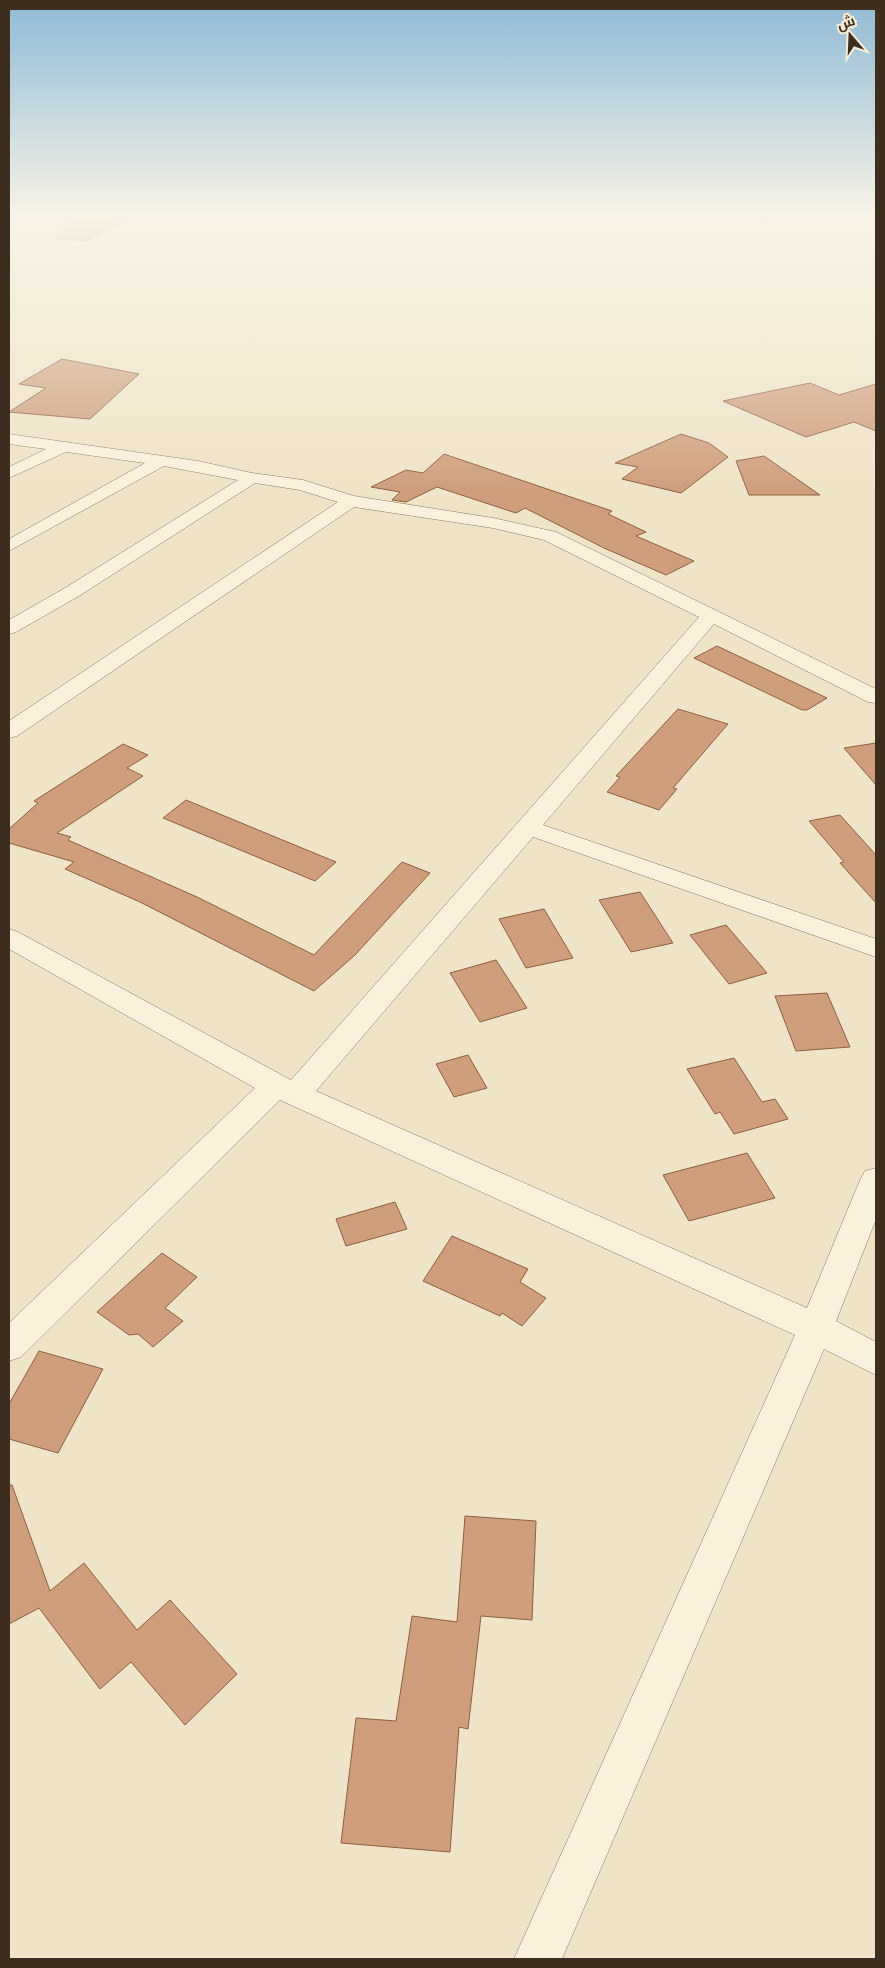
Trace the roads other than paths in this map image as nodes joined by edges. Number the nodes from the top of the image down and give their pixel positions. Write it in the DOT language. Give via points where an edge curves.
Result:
graph roads {
  1 [pos="9,439"];
  2 [pos="63,447"];
  3 [pos="161,462"];
  4 [pos="9,473"];
  5 [pos="252,478"];
  6 [pos="351,501"];
  7 [pos="9,546"];
  8 [pos="711,615"];
  9 [pos="9,628"];
  10 [pos="876,697"];
  11 [pos="9,731"];
  12 [pos="527,828"];
  13 [pos="9,938"];
  14 [pos="876,948"];
  15 [pos="286,1090"];
  16 [pos="876,1180"];
  17 [pos="816,1328"];
  18 [pos="9,1346"];
  19 [pos="876,1359"];
  20 [pos="538,1959"];
  1 -- 2 [label="street"];
  2 -- 3 [label="street"];
  2 -- 4 [label="street"];
  3 -- 5 [label="street"];
  3 -- 7 [label="street"];
  5 -- 6 [label="street" via="302,486"];
  5 -- 9 [label="street"];
  6 -- 8 [label="street" via="494,523 550,536"];
  6 -- 11 [label="street"];
  8 -- 10 [label="street"];
  8 -- 12 [label="street"];
  12 -- 14 [label="street"];
  12 -- 15 [label="street"];
  13 -- 15 [label="street"];
  15 -- 17 [label="street"];
  15 -- 18 [label="street"];
  16 -- 17 [label="street"];
  17 -- 19 [label="street"];
  17 -- 20 [label="street"];
}
